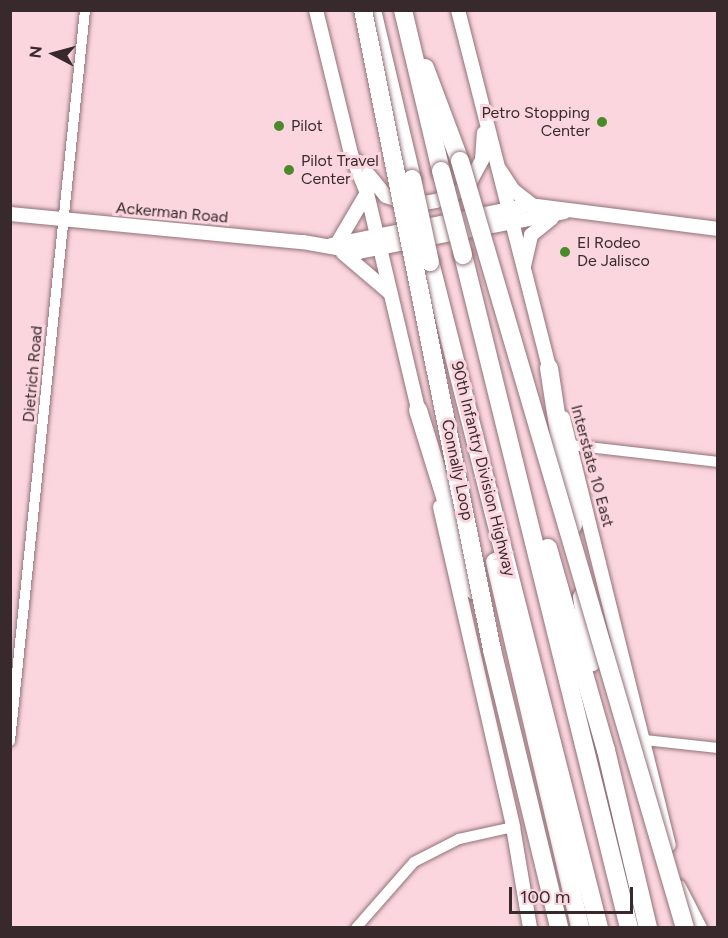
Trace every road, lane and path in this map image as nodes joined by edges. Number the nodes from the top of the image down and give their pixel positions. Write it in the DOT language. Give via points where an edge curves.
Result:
graph roads {
  1 [pos="85,10"];
  2 [pos="316,10"];
  3 [pos="363,10"];
  4 [pos="372,10"];
  5 [pos="458,10"];
  6 [pos="404,16"];
  7 [pos="485,121"];
  8 [pos="351,154"];
  9 [pos="494,156"];
  10 [pos="367,193"];
  11 [pos="532,205"];
  12 [pos="505,209"];
  13 [pos="10,214"];
  14 [pos="559,215"];
  15 [pos="63,219"];
  16 [pos="508,223"];
  17 [pos="717,229"];
  18 [pos="379,245"];
  19 [pos="336,246"];
  20 [pos="523,271"];
  21 [pos="391,294"];
  22 [pos="455,360"];
  23 [pos="491,366"];
  24 [pos="549,368"];
  25 [pos="418,410"];
  26 [pos="571,445"];
  27 [pos="717,462"];
  28 [pos="645,740"];
  29 [pos="10,741"];
  30 [pos="717,748"];
  31 [pos="606,750"];
  32 [pos="547,792"];
  33 [pos="513,827"];
  34 [pos="636,875"];
  35 [pos="356,927"];
  36 [pos="530,927"];
  37 [pos="559,927"];
  38 [pos="580,927"];
  39 [pos="599,927"];
  40 [pos="629,927"];
  41 [pos="648,927"];
  42 [pos="654,927"];
  43 [pos="685,927"];
  44 [pos="700,927"];
  1 -- 15 [label="street, Dietrich Road"];
  2 -- 8 [label="main road"];
  3 -- 37 [label="highway, Connally Loop, bridge" via="492,650"];
  4 -- 22 [label="highway, 90th Infantry Division Highway, bridge"];
  5 -- 7 [label="main road, Interstate 10 East"];
  6 -- 23 [label="highway, 90th Infantry Division Highway, bridge"];
  6 -- 43 [label="highway, bridge" via="460,161"];
  7 -- 8 [label="main road" via="482,160 467,188 436,201 413,205 386,196"];
  7 -- 9 [label="main road, Interstate 10 East"];
  8 -- 10 [label="main road"];
  9 -- 11 [label="main road" via="507,182"];
  9 -- 12 [label="main road, Interstate 10 East"];
  10 -- 18 [label="main road"];
  10 -- 19 [label="main road"];
  11 -- 12 [label="main road, Ackerman Road"];
  11 -- 14 [label="main road, Ackerman Road"];
  12 -- 16 [label="main road, Interstate 10 East"];
  12 -- 18 [label="main road, Ackerman Road"];
  13 -- 15 [label="main road, Ackerman Road"];
  14 -- 16 [label="main road, Ackerman Road"];
  14 -- 17 [label="main road, Ackerman Road"];
  14 -- 20 [label="main road" via="531,235"];
  15 -- 19 [label="main road, Ackerman Road"];
  15 -- 29 [label="street, Dietrich Road"];
  16 -- 18 [label="main road, Ackerman Road"];
  16 -- 20 [label="main road, Interstate 10 East"];
  18 -- 19 [label="main road, Ackerman Road"];
  18 -- 21 [label="main road"];
  19 -- 21 [label="main road"];
  20 -- 24 [label="main road, Interstate 10 East"];
  21 -- 25 [label="main road"];
  22 -- 32 [label="highway" via="511,647"];
  22 -- 39 [label="highway, 90th Infantry Division Highway"];
  23 -- 31 [label="highway"];
  23 -- 40 [label="highway, 90th Infantry Division Highway"];
  24 -- 26 [label="main road, Interstate 10 East"];
  24 -- 31 [label="highway"];
  25 -- 32 [label="highway" via="525,741"];
  25 -- 33 [label="main road"];
  26 -- 27 [label="street"];
  26 -- 28 [label="main road, Interstate 10 East"];
  28 -- 30 [label="street"];
  28 -- 44 [label="main road, Interstate 10 East" via="678,883"];
  31 -- 34 [label="highway"];
  32 -- 38 [label="highway"];
  33 -- 35 [label="street" via="459,839 414,862 392,880"];
  33 -- 36 [label="main road"];
  34 -- 41 [label="highway"];
  34 -- 42 [label="highway"];
}
